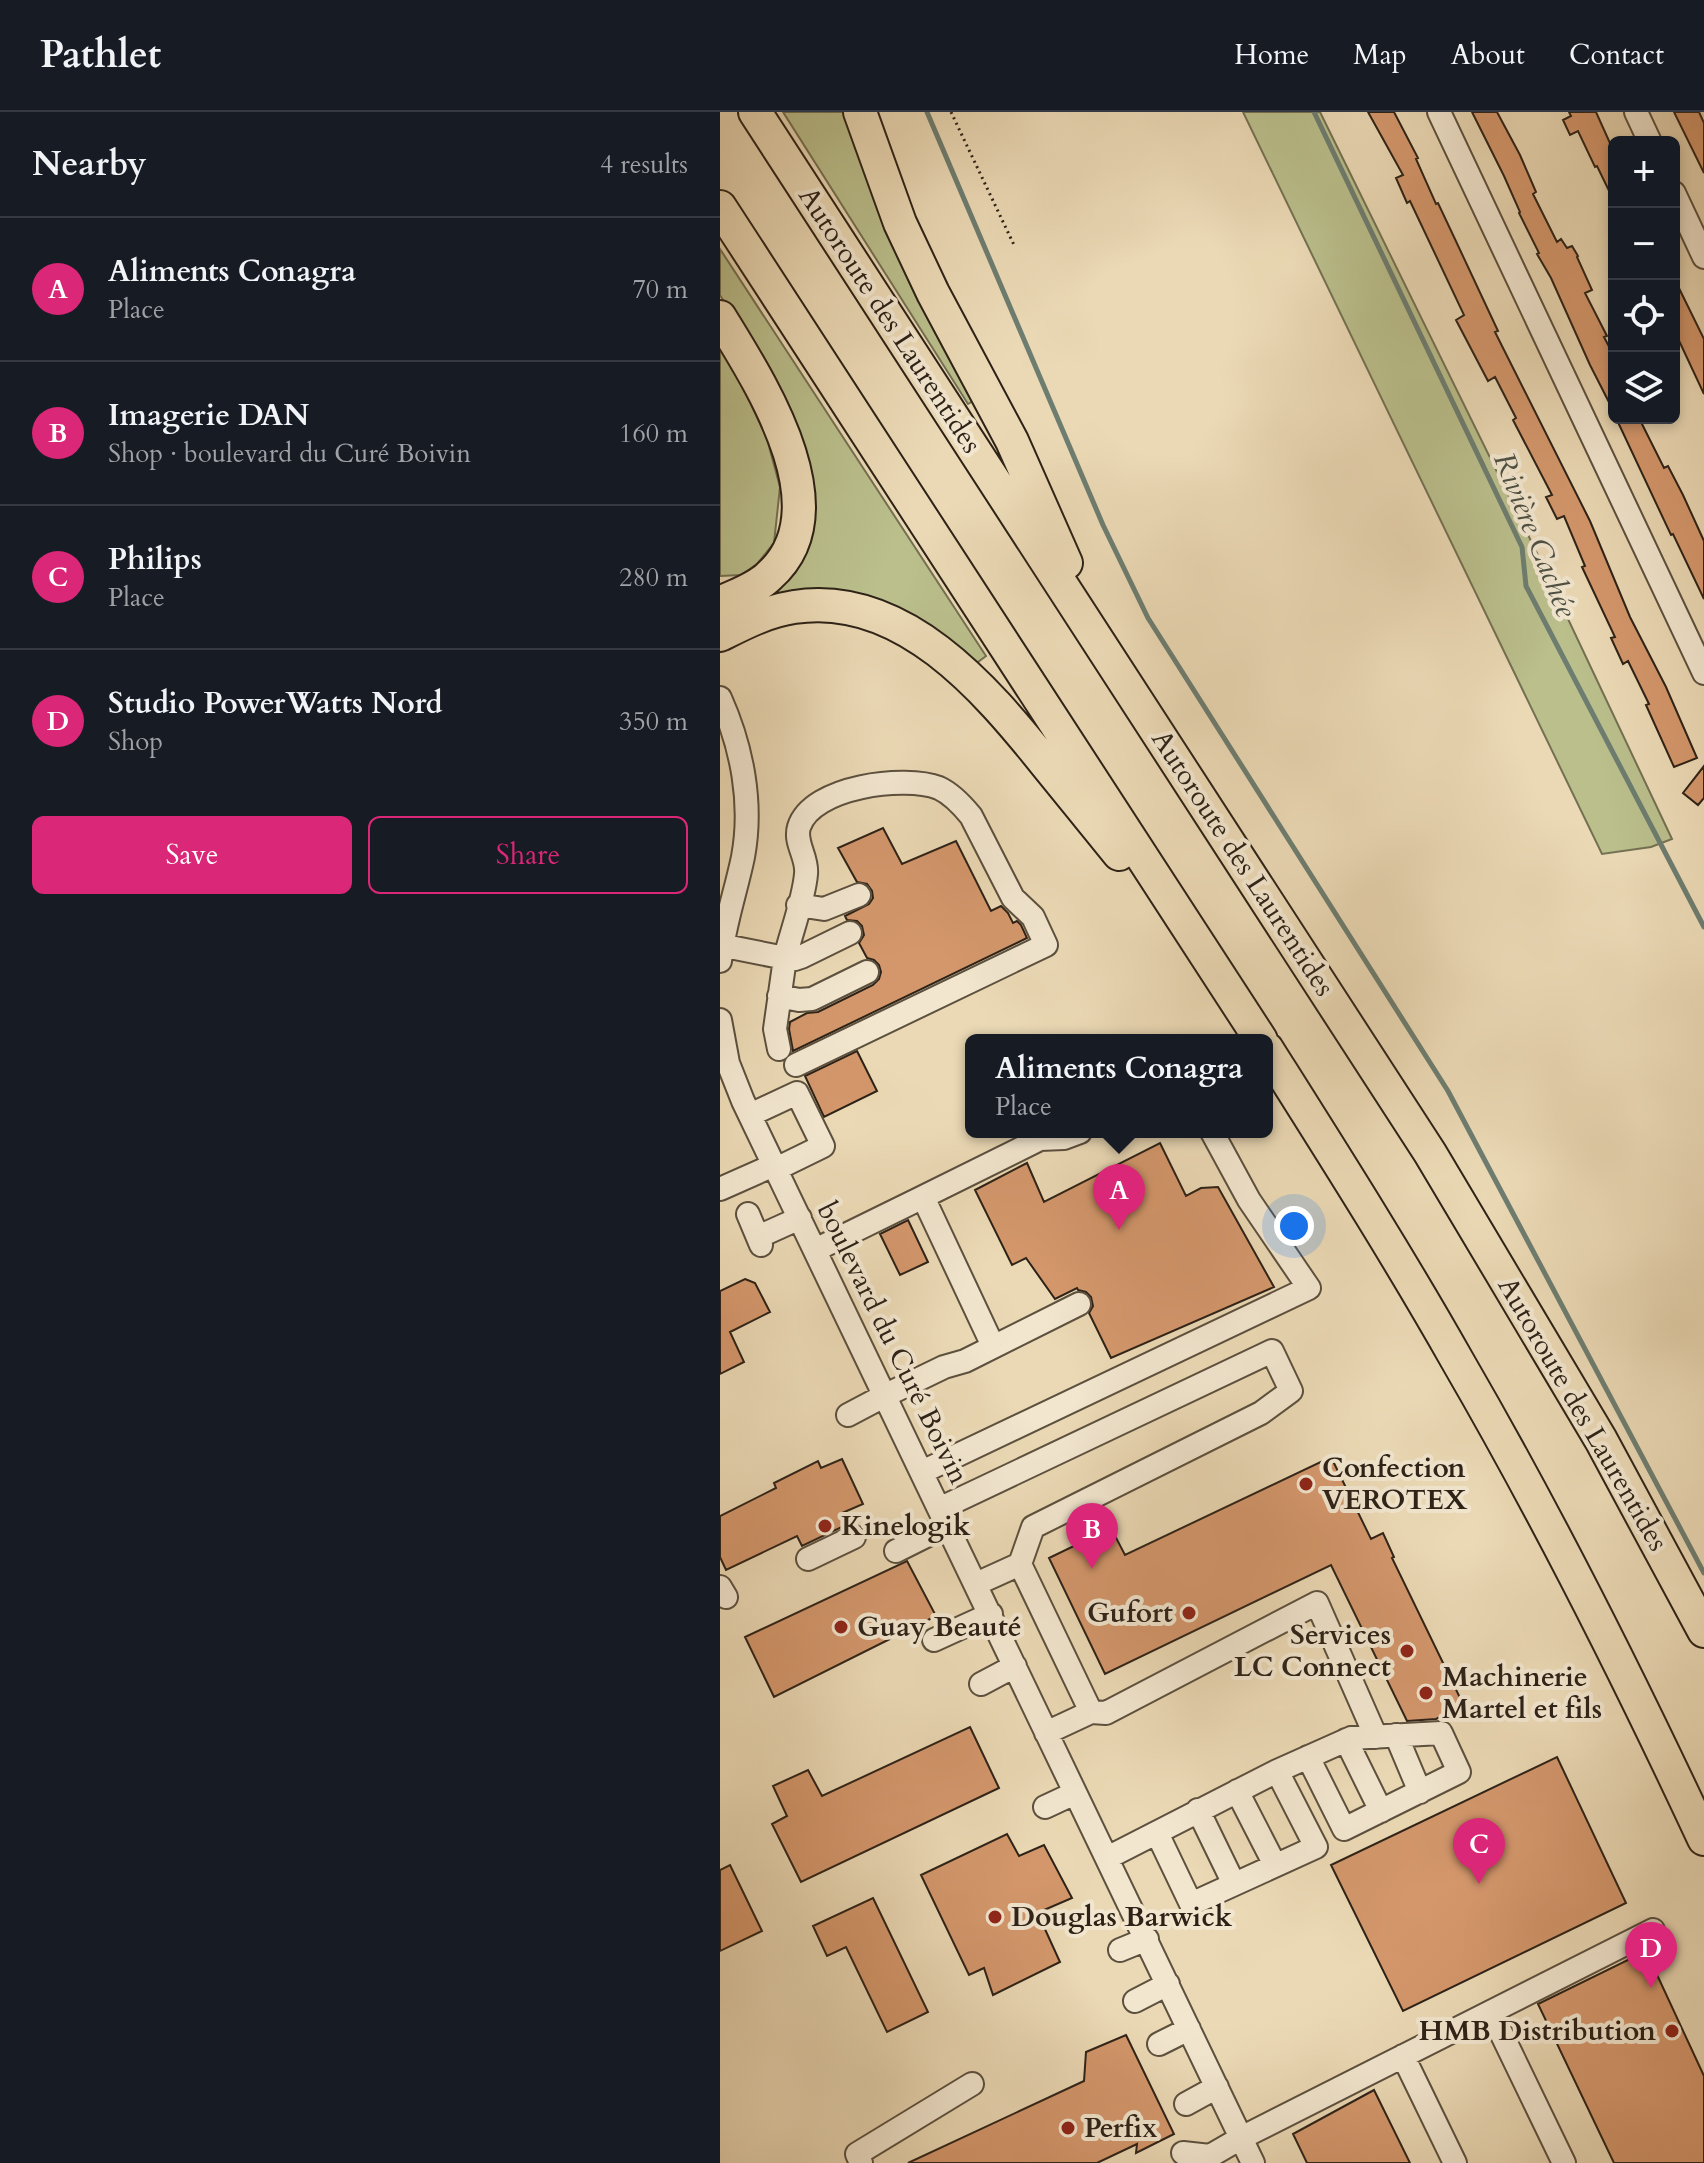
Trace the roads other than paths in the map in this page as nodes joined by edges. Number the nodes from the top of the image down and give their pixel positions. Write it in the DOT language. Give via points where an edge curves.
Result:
graph roads {
  1 [pos="755,112"];
  2 [pos="860,112"];
  3 [pos="1439,112"];
  4 [pos="1636,112"];
  5 [pos="1647,136"];
  6 [pos="1680,206"];
  7 [pos="720,207"];
  8 [pos="1704,257"];
  9 [pos="720,317"];
  10 [pos="720,603"];
  11 [pos="720,635"];
  12 [pos="1104,650"];
  13 [pos="1704,673"];
  14 [pos="720,698"];
  15 [pos="725,723"];
  16 [pos="728,880"];
  17 [pos="859,895"];
  18 [pos="798,905"];
  19 [pos="850,933"];
  20 [pos="721,950"];
  21 [pos="785,958"];
  22 [pos="867,972"];
  23 [pos="1227,987"];
  24 [pos="779,996"];
  25 [pos="720,1020"];
  26 [pos="1257,1034"];
  27 [pos="779,1049"];
  28 [pos="1273,1059"];
  29 [pos="724,1065"];
  30 [pos="796,1065"];
  31 [pos="750,1115"];
  32 [pos="1064,1138"];
  33 [pos="1215,1138"];
  34 [pos="775,1167"];
  35 [pos="720,1189"];
  36 [pos="923,1197"];
  37 [pos="748,1214"];
  38 [pos="800,1218"];
  39 [pos="815,1250"];
  40 [pos="1079,1304"];
  41 [pos="993,1346"];
  42 [pos="884,1396"];
  43 [pos="848,1415"];
  44 [pos="922,1472"];
  45 [pos="943,1517"];
  46 [pos="854,1537"];
  47 [pos="896,1551"];
  48 [pos="808,1559"];
  49 [pos="1020,1564"];
  50 [pos="976,1584"];
  51 [pos="991,1614"];
  52 [pos="1704,1631"];
  53 [pos="934,1640"];
  54 [pos="1015,1666"];
  55 [pos="981,1684"];
  56 [pos="1091,1712"];
  57 [pos="1046,1733"];
  58 [pos="1386,1736"];
  59 [pos="1346,1740"];
  60 [pos="1308,1757"];
  61 [pos="1277,1771"];
  62 [pos="1237,1791"];
  63 [pos="1420,1792"];
  64 [pos="1075,1793"];
  65 [pos="1045,1807"];
  66 [pos="1198,1810"];
  67 [pos="1381,1811"];
  68 [pos="1157,1833"];
  69 [pos="1704,1839"];
  70 [pos="1107,1858"];
  71 [pos="1275,1865"];
  72 [pos="1234,1884"];
  73 [pos="1653,1930"];
  74 [pos="1147,1939"];
  75 [pos="1120,1950"];
  76 [pos="1168,1984"];
  77 [pos="1135,2001"];
  78 [pos="1491,2012"];
  79 [pos="1189,2029"];
  80 [pos="1159,2044"];
  81 [pos="1403,2056"];
  82 [pos="972,2084"];
  83 [pos="1217,2087"];
  84 [pos="1186,2104"];
  85 [pos="1241,2138"];
  86 [pos="1183,2153"];
  87 [pos="1208,2159"];
  88 [pos="861,2163"];
  89 [pos="1253,2163"];
  90 [pos="1455,2163"];
  91 [pos="1564,2163"];
  1 -- 12 [label="highway, Autoroute des Laurentides"];
  2 -- 12 [label="highway" via="905,234 1012,441"];
  3 -- 13 [label="street"];
  4 -- 5 [label="street"];
  6 -- 8 [label="street"];
  7 -- 23 [label="highway"];
  9 -- 10 [label="highway" via="781,427 798,501 792,545 779,566 758,585"];
  11 -- 23 [label="highway" via="762,615 828,605 863,612 929,644 1018,729"];
  12 -- 52 [label="highway, Autoroute des Laurentides" via="1455,1193 1601,1440"];
  14 -- 15 [label="street"];
  15 -- 16 [label="street" via="741,762 747,810 745,843"];
  16 -- 20 [label="street"];
  17 -- 18 [label="street" via="824,909"];
  18 -- 21 [label="street"];
  18 -- 30 [label="street" via="806,877 799,827 813,808 861,787 933,787 952,796 971,816 1013,898 1033,917 1046,945"];
  19 -- 21 [label="street" via="801,957"];
  20 -- 21 [label="street"];
  21 -- 24 [label="street"];
  22 -- 24 [label="street" via="812,999"];
  23 -- 26 [label="highway"];
  24 -- 27 [label="street"];
  25 -- 29 [label="street, boulevard du Curé Boivin"];
  28 -- 69 [label="highway" via="1390,1246 1508,1451 1625,1673"];
  29 -- 31 [label="street, boulevard du Curé Boivin"];
  31 -- 34 [label="street, boulevard du Curé Boivin"];
  31 -- 34 [label="street" via="797,1093 804,1106 823,1146"];
  32 -- 36 [label="street" via="1040,1139"];
  33 -- 44 [label="street" via="1249,1200 1309,1288"];
  34 -- 35 [label="street"];
  34 -- 38 [label="street, boulevard du Curé Boivin"];
  36 -- 39 [label="street"];
  36 -- 41 [label="street"];
  37 -- 38 [label="street" via="760,1241"];
  38 -- 39 [label="street, boulevard du Curé Boivin"];
  39 -- 42 [label="street, boulevard du Curé Boivin"];
  40 -- 41 [label="street"];
  41 -- 42 [label="street"];
  42 -- 43 [label="street"];
  42 -- 44 [label="street, boulevard du Curé Boivin"];
  44 -- 45 [label="street, boulevard du Curé Boivin"];
  45 -- 47 [label="street"];
  45 -- 49 [label="street" via="1272,1351 1291,1391 1261,1413 1033,1527"];
  45 -- 50 [label="street, boulevard du Curé Boivin"];
  46 -- 48 [label="street"];
  49 -- 50 [label="street"];
  49 -- 56 [label="street"];
  50 -- 51 [label="street, boulevard du Curé Boivin"];
  51 -- 53 [label="street"];
  51 -- 54 [label="street, boulevard du Curé Boivin"];
  54 -- 55 [label="street"];
  54 -- 57 [label="street, boulevard du Curé Boivin"];
  56 -- 57 [label="street"];
  56 -- 58 [label="street" via="1106,1713 1317,1603"];
  57 -- 64 [label="street, boulevard du Curé Boivin"];
  58 -- 59 [label="street"];
  58 -- 63 [label="street"];
  58 -- 63 [label="street" via="1441,1733 1459,1772"];
  59 -- 60 [label="street"];
  59 -- 67 [label="street"];
  60 -- 61 [label="street"];
  60 -- 67 [label="street" via="1344,1829"];
  61 -- 62 [label="street"];
  61 -- 71 [label="street" via="1316,1847"];
  62 -- 66 [label="street"];
  62 -- 71 [label="street"];
  63 -- 67 [label="street"];
  64 -- 65 [label="street"];
  64 -- 70 [label="street, boulevard du Curé Boivin"];
  66 -- 68 [label="street"];
  66 -- 72 [label="street"];
  68 -- 70 [label="street"];
  68 -- 72 [label="street" via="1191,1904"];
  70 -- 74 [label="street, boulevard du Curé Boivin"];
  71 -- 72 [label="street"];
  73 -- 78 [label="street"];
  74 -- 75 [label="street"];
  74 -- 76 [label="street, boulevard du Curé Boivin"];
  76 -- 77 [label="street"];
  76 -- 79 [label="street, boulevard du Curé Boivin"];
  78 -- 81 [label="street"];
  78 -- 91 [label="street"];
  79 -- 80 [label="street"];
  79 -- 83 [label="street, boulevard du Curé Boivin"];
  81 -- 85 [label="street"];
  81 -- 90 [label="street"];
  82 -- 88 [label="street" via="857,2154"];
  83 -- 84 [label="street"];
  83 -- 85 [label="street, boulevard du Curé Boivin"];
  85 -- 87 [label="street"];
  85 -- 89 [label="street, boulevard du Curé Boivin"];
  86 -- 87 [label="street"];
}
